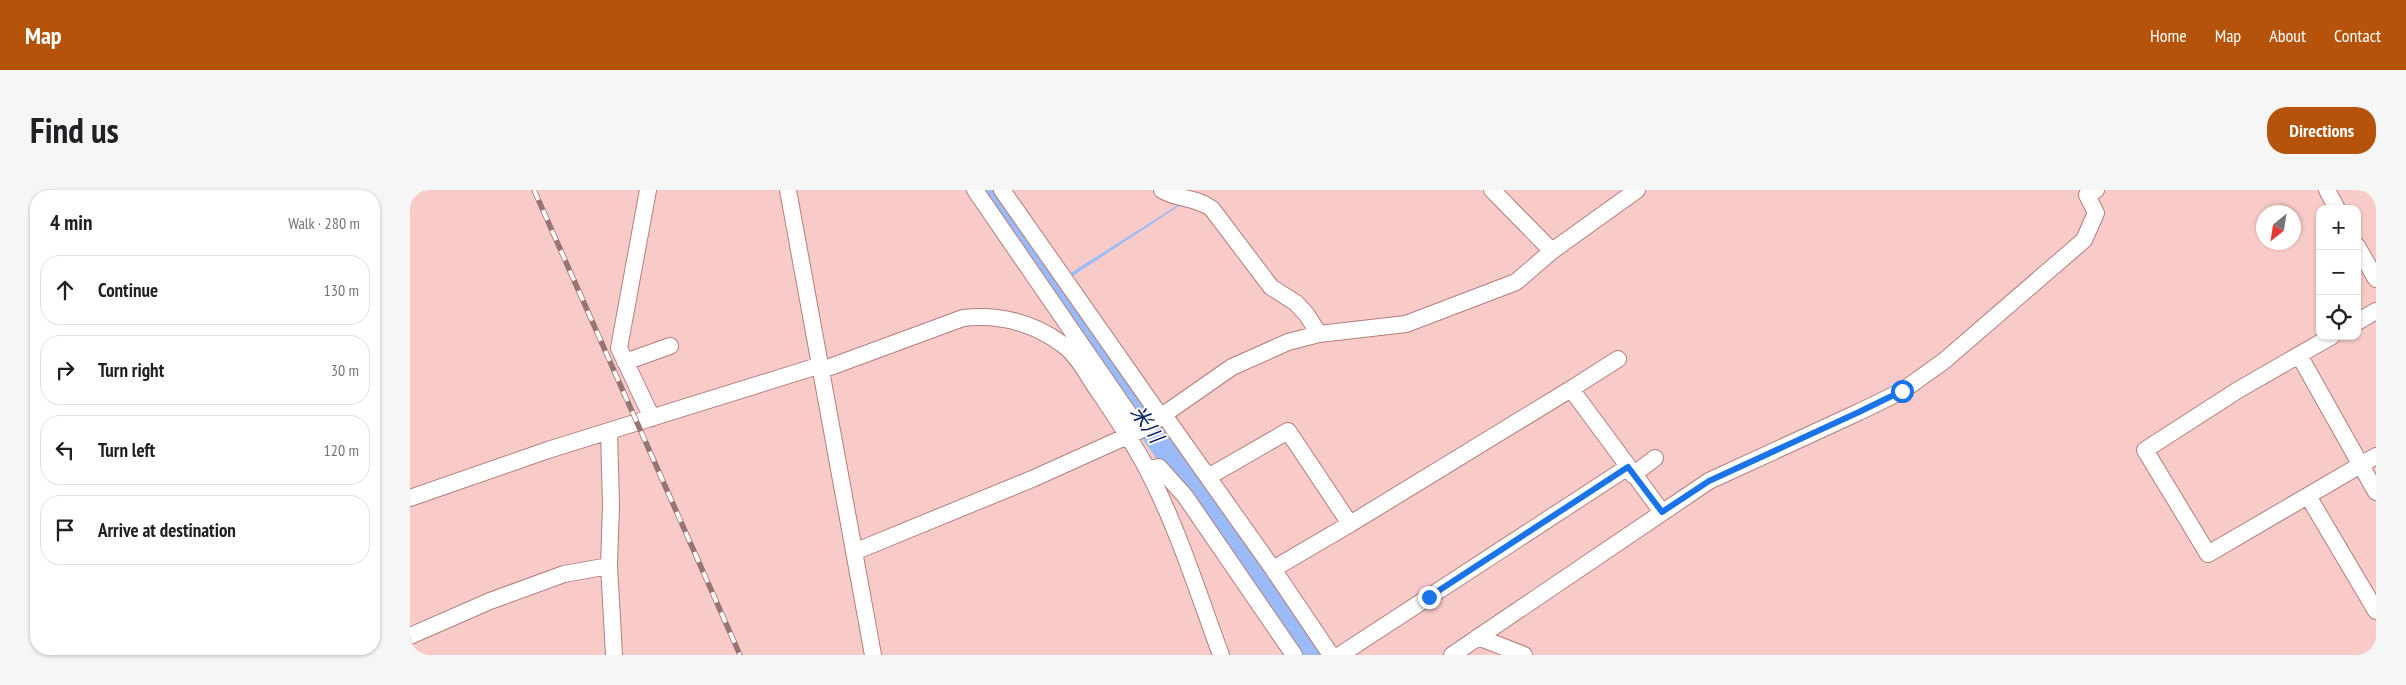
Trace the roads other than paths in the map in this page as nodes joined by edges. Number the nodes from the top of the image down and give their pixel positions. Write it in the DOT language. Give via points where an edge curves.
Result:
graph roads {
  1 [pos="648,190"];
  2 [pos="788,190"];
  3 [pos="975,190"];
  4 [pos="1002,190"];
  5 [pos="1162,190"];
  6 [pos="1492,190"];
  7 [pos="1637,190"];
  8 [pos="2326,190"];
  9 [pos="2088,192"];
  10 [pos="2335,205"];
  11 [pos="2359,250"];
  12 [pos="1552,251"];
  13 [pos="2376,280"];
  14 [pos="2376,311"];
  15 [pos="2361,320"];
  16 [pos="1319,334"];
  17 [pos="2325,340"];
  18 [pos="670,346"];
  19 [pos="2300,355"];
  20 [pos="1618,359"];
  21 [pos="625,362"];
  22 [pos="821,368"];
  23 [pos="1571,389"];
  24 [pos="652,418"];
  25 [pos="1149,424"];
  26 [pos="609,431"];
  27 [pos="2376,456"];
  28 [pos="1656,458"];
  29 [pos="2361,464"];
  30 [pos="1148,469"];
  31 [pos="1631,471"];
  32 [pos="1208,477"];
  33 [pos="2376,492"];
  34 [pos="2308,496"];
  35 [pos="410,498"];
  36 [pos="1662,512"];
  37 [pos="1350,524"];
  38 [pos="854,552"];
  39 [pos="609,566"];
  40 [pos="1273,568"];
  41 [pos="2376,611"];
  42 [pos="410,636"];
  43 [pos="1478,637"];
  44 [pos="614,655"];
  45 [pos="873,655"];
  46 [pos="1221,655"];
  47 [pos="1294,655"];
  48 [pos="1331,655"];
  49 [pos="1340,655"];
  50 [pos="1452,655"];
  51 [pos="1524,655"];
  1 -- 21 [label="street" via="619,348"];
  2 -- 22 [label="street"];
  3 -- 25 [label="street"];
  4 -- 25 [label="street"];
  5 -- 16 [label="street" via="1203,202 1212,209 1271,287 1296,303"];
  6 -- 12 [label="street"];
  7 -- 12 [label="street"];
  8 -- 10 [label="street"];
  9 -- 36 [label="street" via="2096,213 2084,240 1944,361 1902,391 1709,481"];
  11 -- 13 [label="street"];
  12 -- 16 [label="street" via="1516,282 1406,324"];
  14 -- 15 [label="street"];
  16 -- 25 [label="street" via="1288,342 1232,367"];
  17 -- 19 [label="street"];
  18 -- 21 [label="street"];
  19 -- 29 [label="street"];
  19 -- 34 [label="street" via="2238,390 2145,450 2208,554"];
  20 -- 23 [label="street"];
  21 -- 24 [label="street"];
  22 -- 24 [label="street"];
  22 -- 25 [label="street" via="963,318 986,315 1012,319 1040,330 1064,345 1082,366"];
  22 -- 38 [label="street"];
  23 -- 31 [label="street"];
  23 -- 37 [label="street"];
  24 -- 26 [label="street"];
  25 -- 30 [label="street"];
  25 -- 32 [label="street"];
  25 -- 38 [label="street" via="1032,479"];
  26 -- 35 [label="street"];
  26 -- 39 [label="street"];
  27 -- 29 [label="street"];
  28 -- 31 [label="street"];
  29 -- 33 [label="street"];
  29 -- 34 [label="street"];
  30 -- 46 [label="street" via="1175,530"];
  30 -- 47 [label="street" via="1159,467 1186,496"];
  31 -- 36 [label="street"];
  31 -- 49 [label="street"];
  32 -- 37 [label="street" via="1288,431"];
  32 -- 40 [label="street"];
  34 -- 41 [label="street"];
  36 -- 43 [label="street"];
  37 -- 40 [label="street"];
  38 -- 45 [label="street"];
  39 -- 42 [label="street" via="564,574"];
  39 -- 44 [label="street"];
  40 -- 48 [label="street"];
  43 -- 50 [label="street"];
  43 -- 51 [label="street"];
}
